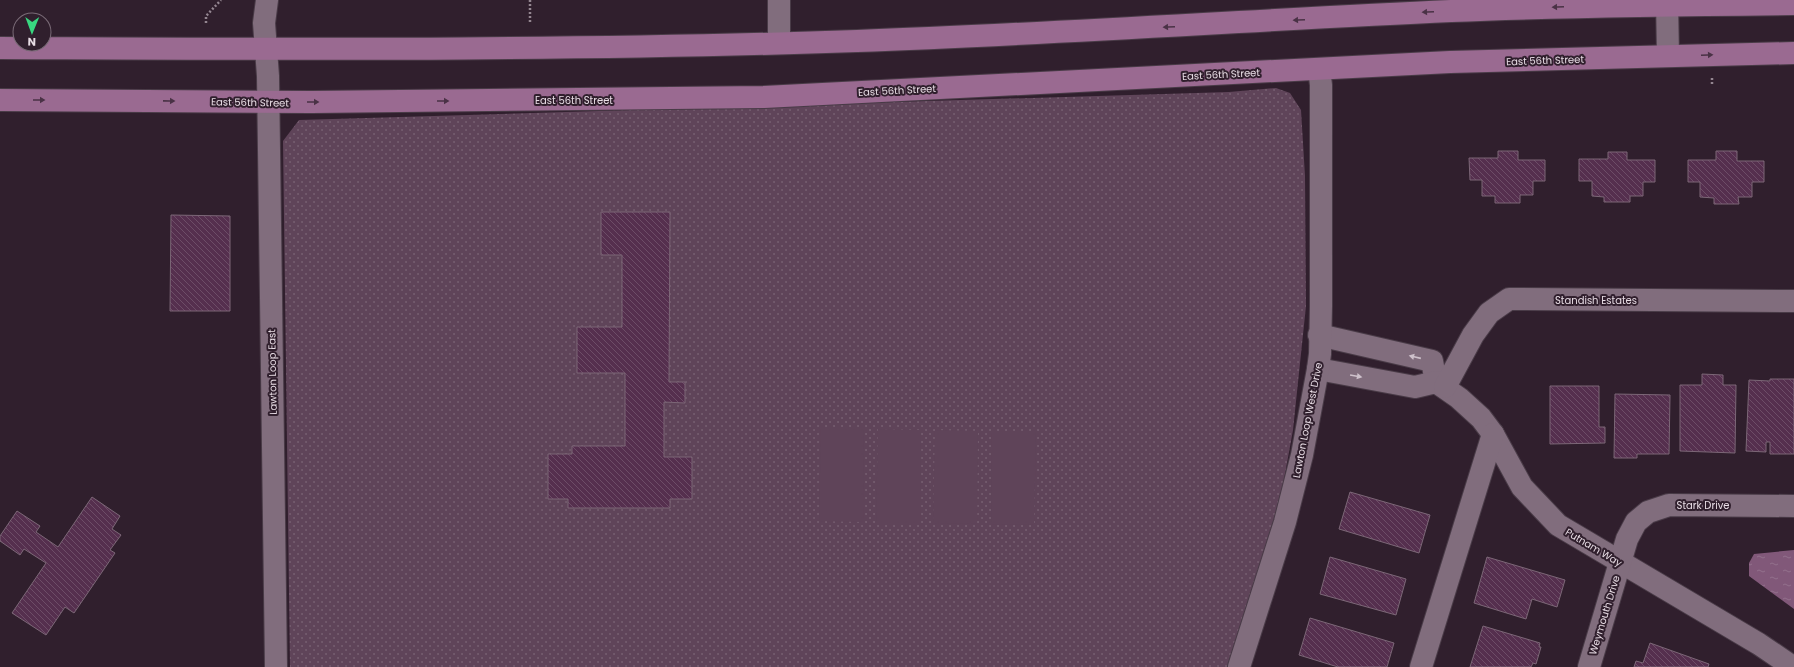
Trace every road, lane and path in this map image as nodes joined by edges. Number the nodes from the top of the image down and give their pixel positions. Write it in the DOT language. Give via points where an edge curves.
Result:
graph roads {
  1 [pos="221,0"];
  2 [pos="267,0"];
  3 [pos="530,0"];
  4 [pos="779,0"];
  5 [pos="1667,3"];
  6 [pos="1794,4"];
  7 [pos="206,22"];
  8 [pos="530,22"];
  9 [pos="779,43"];
  10 [pos="0,48"];
  11 [pos="265,50"];
  12 [pos="1794,53"];
  13 [pos="1668,56"];
  14 [pos="1319,69"];
  15 [pos="0,100"];
  16 [pos="268,102"];
  17 [pos="1794,301"];
  18 [pos="1320,335"];
  19 [pos="1318,370"];
  20 [pos="1440,385"];
  21 [pos="1493,434"];
  22 [pos="1794,506"];
  23 [pos="1620,562"];
  24 [pos="276,667"];
  25 [pos="1239,667"];
  26 [pos="1421,667"];
  27 [pos="1588,667"];
  28 [pos="1793,667"];
  1 -- 7 [label="path" via="206,16"];
  2 -- 11 [label="street, Lawton Loop East" via="264,23"];
  3 -- 8 [label="path"];
  4 -- 9 [label="street"];
  5 -- 6 [label="main road"];
  5 -- 9 [label="main road, one-way" via="1453,11 968,37"];
  5 -- 13 [label="street"];
  9 -- 11 [label="main road"];
  10 -- 11 [label="main road"];
  11 -- 16 [label="street, Lawton Loop East"];
  13 -- 12 [label="main road, East 56th Street, one-way"];
  13 -- 14 [label="main road, East 56th Street" via="1450,62"];
  16 -- 14 [label="main road, East 56th Street, one-way" via="764,97"];
  14 -- 18 [label="street, Lawton Loop West Drive"];
  15 -- 16 [label="main road, East 56th Street, one-way"];
  16 -- 24 [label="street, Lawton Loop East"];
  17 -- 20 [label="street, Standish Estates" via="1509,299 1489,313"];
  18 -- 19 [label="street, Lawton Loop West Drive"];
  20 -- 18 [label="street, one-way" via="1432,361"];
  19 -- 20 [label="street, one-way" via="1415,387"];
  19 -- 25 [label="street, Lawton Loop West Drive" via="1302,456 1285,522"];
  20 -- 21 [label="street, Putnam Way" via="1474,410"];
  21 -- 23 [label="street, Putnam Way" via="1522,487 1558,526"];
  21 -- 26 [label="street"];
  22 -- 23 [label="street, Stark Drive" via="1668,505 1648,512 1636,522 1627,539"];
  23 -- 27 [label="street, Weymouth Drive"];
  23 -- 28 [label="street, Putnam Way" via="1759,644"];
}
